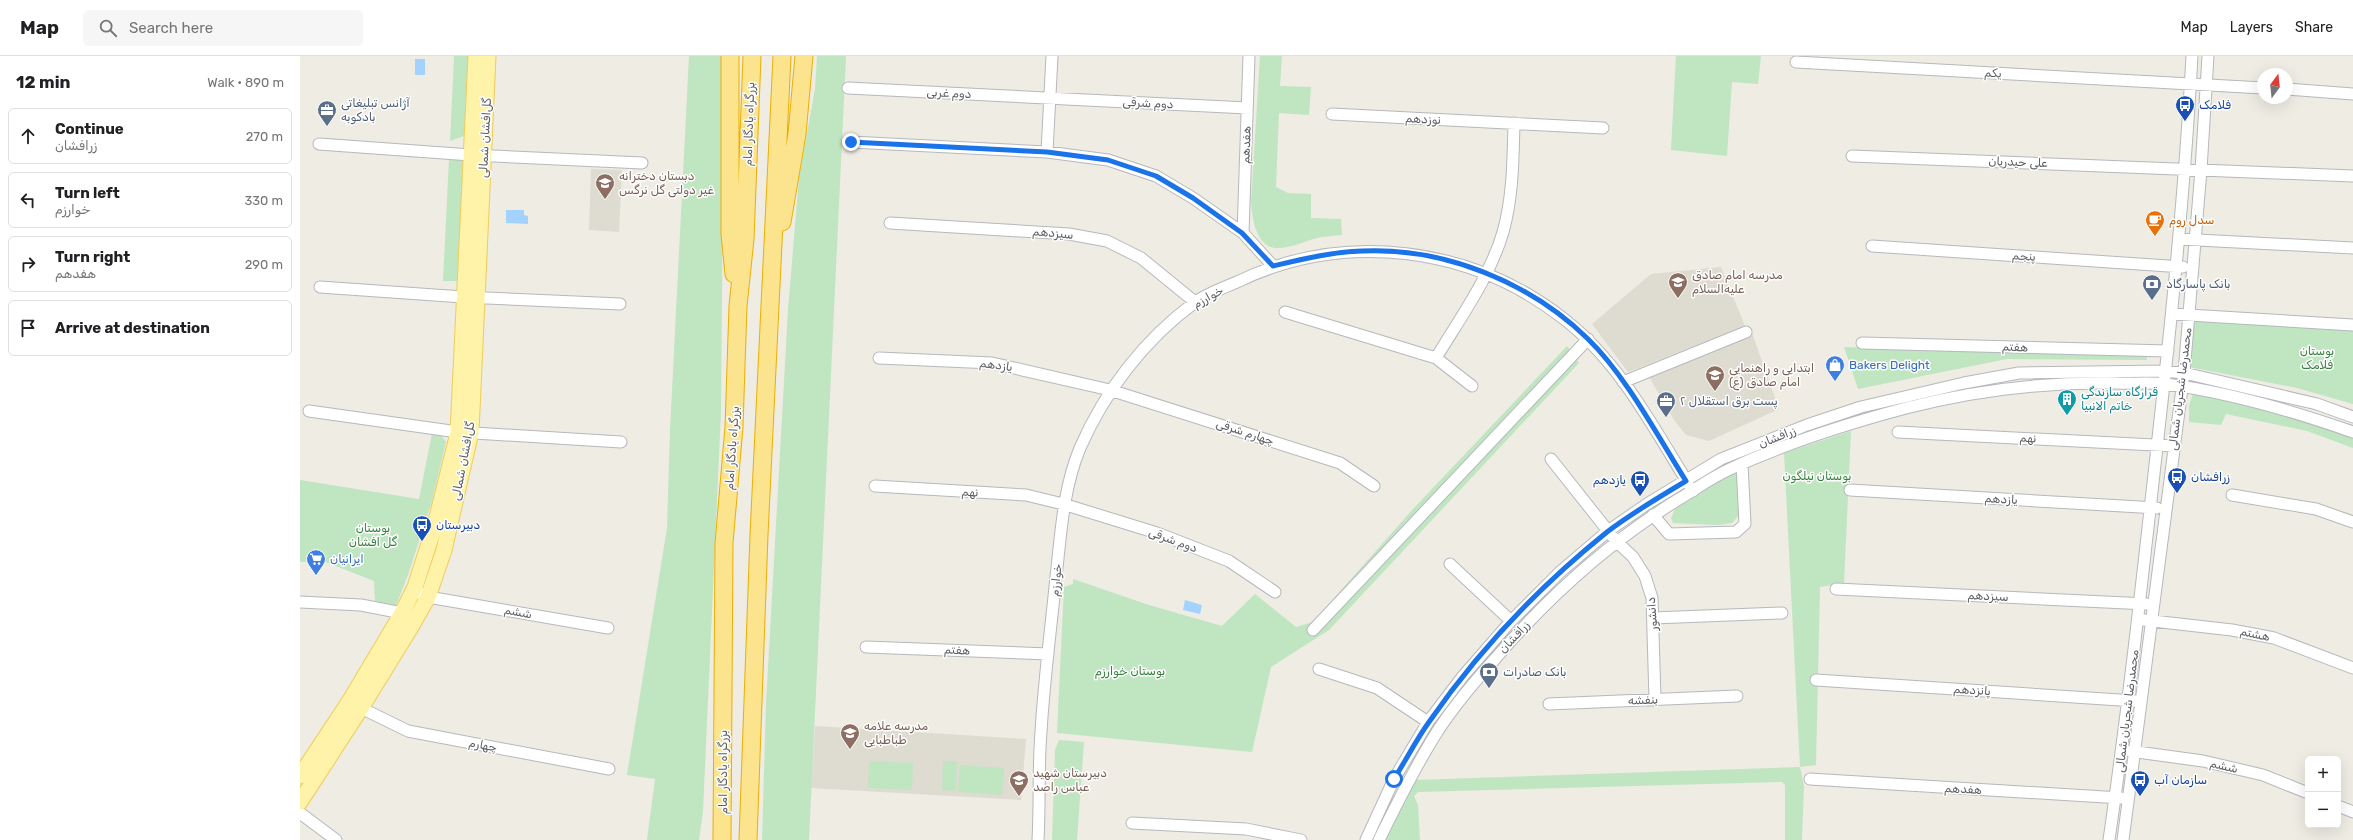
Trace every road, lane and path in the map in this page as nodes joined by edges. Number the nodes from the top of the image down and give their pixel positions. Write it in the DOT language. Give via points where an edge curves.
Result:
graph roads {
  1 [pos="476,56"];
  2 [pos="488,56"];
  3 [pos="730,56"];
  4 [pos="752,56"];
  5 [pos="782,56"];
  6 [pos="804,56"];
  7 [pos="1052,56"];
  8 [pos="1249,56"];
  9 [pos="2192,56"];
  10 [pos="2208,56"];
  11 [pos="1796,62"];
  12 [pos="2190,83"];
  13 [pos="2207,84"];
  14 [pos="848,88"];
  15 [pos="2257,88"];
  16 [pos="2293,89"];
  17 [pos="2353,94"];
  18 [pos="1050,98"];
  19 [pos="1247,108"];
  20 [pos="1332,114"];
  21 [pos="1514,123"];
  22 [pos="1603,128"];
  23 [pos="851,142"];
  24 [pos="319,144"];
  25 [pos="1047,152"];
  26 [pos="477,155"];
  27 [pos="1852,156"];
  28 [pos="642,163"];
  29 [pos="2184,168"];
  30 [pos="2201,170"];
  31 [pos="2353,176"];
  32 [pos="890,223"];
  33 [pos="1242,233"];
  34 [pos="2179,239"];
  35 [pos="2196,240"];
  36 [pos="1872,246"];
  37 [pos="2353,248"];
  38 [pos="1273,266"];
  39 [pos="2176,266"];
  40 [pos="773,267"];
  41 [pos="2193,268"];
  42 [pos="1487,273"];
  43 [pos="320,287"];
  44 [pos="470,297"];
  45 [pos="1195,302"];
  46 [pos="620,304"];
  47 [pos="738,306"];
  48 [pos="1285,312"];
  49 [pos="2172,314"];
  50 [pos="2189,315"];
  51 [pos="2353,325"];
  52 [pos="1746,332"];
  53 [pos="1588,339"];
  54 [pos="1862,343"];
  55 [pos="2168,351"];
  56 [pos="879,358"];
  57 [pos="1436,358"];
  58 [pos="2165,371"];
  59 [pos="2184,373"];
  60 [pos="1623,382"];
  61 [pos="2164,384"];
  62 [pos="1472,386"];
  63 [pos="2182,387"];
  64 [pos="1110,390"];
  65 [pos="309,411"];
  66 [pos="2353,417"];
  67 [pos="464,432"];
  68 [pos="1898,432"];
  69 [pos="2353,432"];
  70 [pos="621,442"];
  71 [pos="2158,444"];
  72 [pos="2174,446"];
  73 [pos="1551,459"];
  74 [pos="1742,464"];
  75 [pos="1686,481"];
  76 [pos="876,486"];
  77 [pos="1374,486"];
  78 [pos="1850,490"];
  79 [pos="1693,491"];
  80 [pos="2232,495"];
  81 [pos="1063,504"];
  82 [pos="2151,508"];
  83 [pos="2166,509"];
  84 [pos="1653,515"];
  85 [pos="2353,522"];
  86 [pos="1608,531"];
  87 [pos="1616,541"];
  88 [pos="1450,564"];
  89 [pos="1836,589"];
  90 [pos="413,590"];
  91 [pos="1275,592"];
  92 [pos="428,597"];
  93 [pos="300,602"];
  94 [pos="2140,603"];
  95 [pos="2154,604"];
  96 [pos="402,613"];
  97 [pos="1782,613"];
  98 [pos="1653,618"];
  99 [pos="2139,619"];
  100 [pos="2152,620"];
  101 [pos="1511,622"];
  102 [pos="608,628"];
  103 [pos="1313,630"];
  104 [pos="866,647"];
  105 [pos="1048,654"];
  106 [pos="2353,668"];
  107 [pos="1319,669"];
  108 [pos="1816,680"];
  109 [pos="1737,696"];
  110 [pos="1655,700"];
  111 [pos="2128,700"];
  112 [pos="2142,702"];
  113 [pos="1549,704"];
  114 [pos="355,705"];
  115 [pos="1428,722"];
  116 [pos="2122,750"];
  117 [pos="2136,751"];
  118 [pos="609,770"];
  119 [pos="300,776"];
  120 [pos="1810,779"];
  121 [pos="2306,792"];
  122 [pos="2115,798"];
  123 [pos="2130,799"];
  124 [pos="300,802"];
  125 [pos="2341,807"];
  126 [pos="2353,812"];
  127 [pos="300,813"];
  128 [pos="1132,823"];
  129 [pos="336,840"];
  130 [pos="722,840"];
  131 [pos="748,840"];
  132 [pos="1038,840"];
  133 [pos="1301,840"];
  134 [pos="1366,840"];
  135 [pos="1379,840"];
  136 [pos="2109,840"];
  137 [pos="2123,840"];
  1 -- 26 [label="main road, گل‌افشان شمالی"];
  2 -- 26 [label="main road, گل‌افشان شمالی"];
  3 -- 47 [label="highway" via="730,234"];
  4 -- 47 [label="highway, بزرگراه یادگار امام" via="745,239"];
  5 -- 40 [label="highway"];
  6 -- 40 [label="highway" via="797,134"];
  7 -- 18 [label="street"];
  8 -- 19 [label="street, هفدهم"];
  9 -- 12 [label="street, محمدرضا شجریان شمالی"];
  10 -- 13 [label="street, محمدرضا شجریان شمالی"];
  11 -- 12 [label="street, یکم"];
  12 -- 13 [label="street, یکم"];
  12 -- 29 [label="street, محمدرضا شجریان شمالی"];
  13 -- 15 [label="street, یکم"];
  13 -- 30 [label="street, محمدرضا شجریان شمالی"];
  14 -- 18 [label="street, دوم غربی"];
  16 -- 17 [label="street"];
  18 -- 19 [label="street, دوم شرقی"];
  18 -- 25 [label="street"];
  19 -- 33 [label="street, هفدهم"];
  20 -- 21 [label="street, نوزدهم"];
  21 -- 22 [label="street, نوزدهم"];
  21 -- 42 [label="street" via="1512,189 1503,232"];
  23 -- 25 [label="street"];
  24 -- 26 [label="street"];
  25 -- 33 [label="street" via="1108,160 1156,176 1193,198"];
  26 -- 28 [label="street"];
  26 -- 44 [label="main road, گل‌افشان شمالی"];
  27 -- 29 [label="street, علی حیدریان"];
  29 -- 30 [label="street, علی حیدریان"];
  29 -- 34 [label="street, محمدرضا شجریان شمالی"];
  30 -- 31 [label="street, علی حیدریان"];
  30 -- 35 [label="street, محمدرضا شجریان شمالی"];
  32 -- 45 [label="street, سیزدهم" via="1069,234 1107,241 1141,258"];
  33 -- 38 [label="street"];
  34 -- 35 [label="street"];
  34 -- 39 [label="street, محمدرضا شجریان شمالی"];
  35 -- 37 [label="street"];
  35 -- 41 [label="street, محمدرضا شجریان شمالی"];
  36 -- 39 [label="street, پنجم"];
  38 -- 42 [label="street, خوارزم" via="1321,254 1363,251 1410,252"];
  38 -- 45 [label="street, خوارزم"];
  39 -- 41 [label="street, پنجم"];
  39 -- 49 [label="street, محمدرضا شجریان شمالی"];
  40 -- 131 [label="highway" via="759,535"];
  41 -- 50 [label="street, محمدرضا شجریان شمالی"];
  42 -- 53 [label="street, خوارزم" via="1526,292"];
  42 -- 57 [label="street"];
  43 -- 44 [label="street"];
  44 -- 46 [label="street"];
  44 -- 67 [label="main road, گل‌افشان شمالی"];
  45 -- 64 [label="street, خوارزم" via="1145,347"];
  47 -- 130 [label="highway, بزرگراه یادگار امام" via="734,427 724,543"];
  48 -- 57 [label="street"];
  49 -- 50 [label="street"];
  49 -- 55 [label="street, محمدرضا شجریان شمالی"];
  50 -- 51 [label="street"];
  50 -- 59 [label="street, محمدرضا شجریان شمالی"];
  52 -- 60 [label="street"];
  53 -- 60 [label="street, خوارزم"];
  53 -- 103 [label="street"];
  54 -- 55 [label="street, هفتم"];
  55 -- 58 [label="street, محمدرضا شجریان شمالی"];
  56 -- 64 [label="street, یازدهم" via="992,363"];
  57 -- 62 [label="street"];
  58 -- 59 [label="street, زرافشان"];
  58 -- 61 [label="street, محمدرضا شجریان شمالی"];
  58 -- 75 [label="street, زرافشان" via="2019,373 1940,388 1807,425 1721,459"];
  59 -- 63 [label="street, محمدرضا شجریان شمالی"];
  59 -- 66 [label="street, زرافشان" via="2317,404"];
  60 -- 75 [label="street, خوارزم"];
  61 -- 63 [label="street, زرافشان"];
  61 -- 71 [label="street, محمدرضا شجریان شمالی"];
  61 -- 74 [label="street, زرافشان" via="2020,386 1942,399 1864,419"];
  63 -- 69 [label="street, زرافشان" via="2306,416"];
  63 -- 72 [label="street, محمدرضا شجریان شمالی"];
  64 -- 77 [label="street, چهارم شرقی" via="1340,463"];
  64 -- 81 [label="street, خوارزم" via="1080,449"];
  65 -- 67 [label="street"];
  67 -- 70 [label="street"];
  67 -- 90 [label="main road, گل‌افشان شمالی"];
  67 -- 92 [label="main road, گل‌افشان شمالی" via="444,550"];
  68 -- 71 [label="street, نهم"];
  71 -- 72 [label="street, نهم"];
  71 -- 82 [label="street, محمدرضا شجریان شمالی"];
  72 -- 83 [label="street, محمدرضا شجریان شمالی"];
  73 -- 86 [label="street, دانشور"];
  74 -- 79 [label="street, زرافشان"];
  74 -- 84 [label="street" via="1745,524 1736,532 1669,534"];
  75 -- 79 [label="street, خوارزم"];
  75 -- 86 [label="street, زرافشان" via="1646,504"];
  76 -- 81 [label="street, نهم" via="1026,495"];
  78 -- 82 [label="street, یازدهم"];
  79 -- 84 [label="street, زرافشان"];
  80 -- 85 [label="street" via="2316,509"];
  81 -- 91 [label="street, دوم شرقی" via="1157,533 1229,561"];
  81 -- 105 [label="street, خوارزم"];
  82 -- 83 [label="street, یازدهم"];
  82 -- 94 [label="street, محمدرضا شجریان شمالی"];
  83 -- 95 [label="street, محمدرضا شجریان شمالی"];
  84 -- 87 [label="street, زرافشان"];
  86 -- 87 [label="street, دانشور"];
  86 -- 101 [label="street, زرافشان" via="1560,572"];
  87 -- 98 [label="street, دانشور" via="1633,556 1645,576 1652,598"];
  87 -- 135 [label="street, زرافشان" via="1569,581 1520,630 1473,684 1439,729 1409,779"];
  88 -- 101 [label="street"];
  89 -- 94 [label="street, سیزدهم"];
  90 -- 92 [label="street, ششم"];
  90 -- 96 [label="main road, گل‌افشان شمالی"];
  92 -- 102 [label="street, ششم"];
  92 -- 114 [label="main road, گل‌افشان شمالی"];
  93 -- 96 [label="street" via="361,605"];
  94 -- 95 [label="street, سیزدهم"];
  94 -- 99 [label="street, محمدرضا شجریان شمالی"];
  95 -- 100 [label="street, محمدرضا شجریان شمالی"];
  96 -- 114 [label="main road, گل‌افشان شمالی"];
  97 -- 98 [label="street"];
  98 -- 110 [label="street, دانشور"];
  99 -- 100 [label="street, هشتم"];
  99 -- 111 [label="street, محمدرضا شجریان شمالی"];
  100 -- 106 [label="street, هشتم" via="2274,638"];
  100 -- 112 [label="street, محمدرضا شجریان شمالی"];
  101 -- 115 [label="street, زرافشان" via="1463,676"];
  104 -- 105 [label="street, هفتم"];
  105 -- 132 [label="street, خوارزم" via="1040,735"];
  107 -- 115 [label="street" via="1377,688"];
  108 -- 111 [label="street, پانزدهم"];
  109 -- 110 [label="street, بنفشه"];
  110 -- 113 [label="street, بنفشه"];
  111 -- 112 [label="street, پانزدهم"];
  111 -- 116 [label="street, محمدرضا شجریان شمالی"];
  112 -- 117 [label="street, محمدرضا شجریان شمالی"];
  114 -- 118 [label="street, چهارم" via="408,731"];
  114 -- 119 [label="main road, گل‌افشان شمالی"];
  114 -- 124 [label="main road, گل‌افشان شمالی"];
  115 -- 134 [label="street, زرافشان" via="1394,779"];
  116 -- 117 [label="street, ششم"];
  116 -- 122 [label="street, محمدرضا شجریان شمالی"];
  117 -- 121 [label="street, ششم" via="2203,761 2263,775"];
  117 -- 123 [label="street, محمدرضا شجریان شمالی"];
  120 -- 122 [label="street, هفدهم"];
  122 -- 123 [label="street, هفدهم"];
  122 -- 136 [label="street, محمدرضا شجریان شمالی"];
  123 -- 137 [label="street, محمدرضا شجریان شمالی"];
  125 -- 126 [label="street"];
  127 -- 129 [label="street"];
  128 -- 133 [label="street" via="1246,829"];
}
